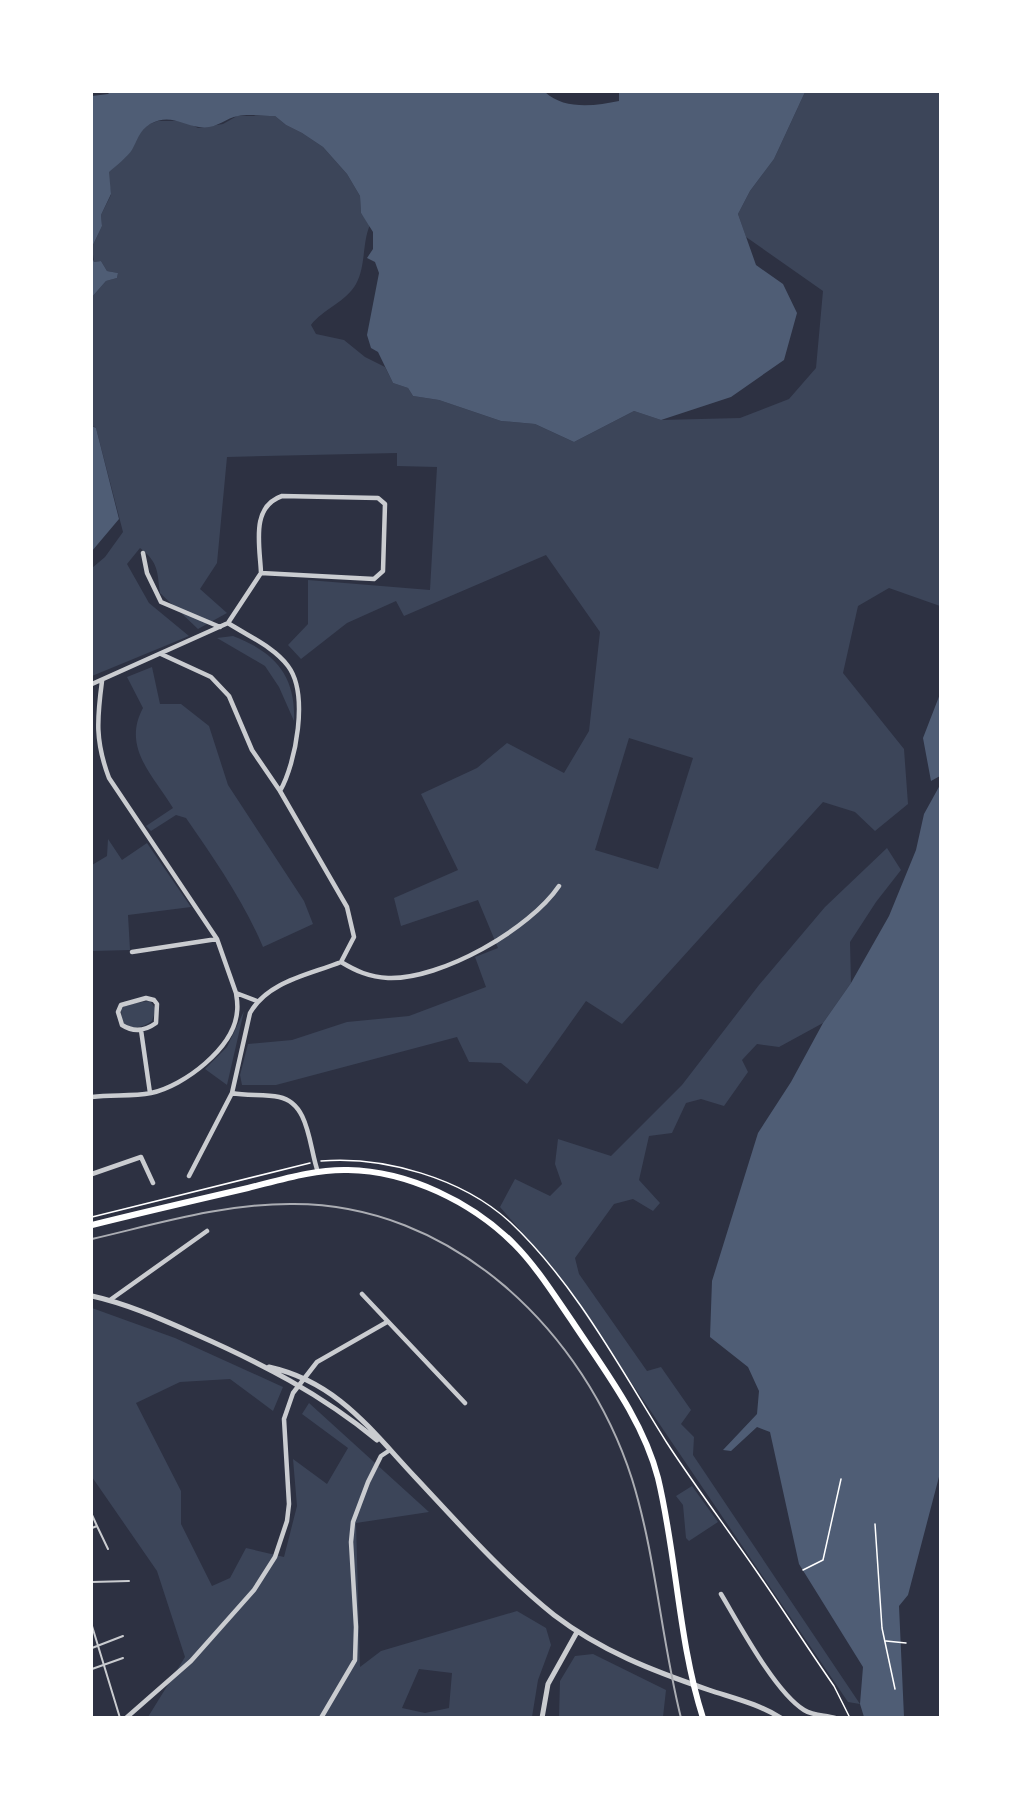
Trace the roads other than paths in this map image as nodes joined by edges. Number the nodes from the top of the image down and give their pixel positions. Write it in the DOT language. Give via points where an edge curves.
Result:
graph roads {
  1 [pos="143,553"];
  2 [pos="261,573"];
  3 [pos="228,623"];
  4 [pos="220,627"];
  5 [pos="161,654"];
  6 [pos="102,681"];
  7 [pos="92,684"];
  8 [pos="280,791"];
  9 [pos="559,886"];
  10 [pos="217,939"];
  11 [pos="132,952"];
  12 [pos="341,962"];
  13 [pos="236,993"];
  14 [pos="257,1001"];
  15 [pos="141,1030"];
  16 [pos="150,1093"];
  17 [pos="232,1093"];
  18 [pos="92,1097"];
  19 [pos="318,1172"];
  20 [pos="92,1174"];
  21 [pos="189,1176"];
  22 [pos="153,1183"];
  23 [pos="92,1225"];
  24 [pos="207,1231"];
  25 [pos="362,1294"];
  26 [pos="92,1296"];
  27 [pos="110,1300"];
  28 [pos="387,1322"];
  29 [pos="269,1367"];
  30 [pos="303,1378"];
  31 [pos="299,1384"];
  32 [pos="465,1403"];
  33 [pos="390,1450"];
  34 [pos="92,1515"];
  35 [pos="97,1526"];
  36 [pos="92,1528"];
  37 [pos="108,1549"];
  38 [pos="129,1581"];
  39 [pos="92,1582"];
  40 [pos="721,1594"];
  41 [pos="92,1626"];
  42 [pos="577,1632"];
  43 [pos="123,1636"];
  44 [pos="98,1646"];
  45 [pos="92,1648"];
  46 [pos="123,1658"];
  47 [pos="104,1665"];
  48 [pos="92,1669"];
  49 [pos="120,1718"];
  50 [pos="126,1718"];
  51 [pos="321,1718"];
  52 [pos="542,1718"];
  53 [pos="703,1718"];
  54 [pos="781,1718"];
  55 [pos="835,1718"];
  1 -- 4 [label="street" via="147,573 161,602"];
  2 -- 2 [label="street" via="374,579 383,571 385,504 378,498 272,499 260,515"];
  2 -- 3 [label="street"];
  3 -- 4 [label="street"];
  3 -- 8 [label="street" via="267,647 289,668 296,686 297,737"];
  4 -- 5 [label="street"];
  5 -- 6 [label="street"];
  5 -- 8 [label="street" via="211,677 230,696 252,750"];
  6 -- 7 [label="street"];
  6 -- 10 [label="street" via="96,726 99,752 109,778"];
  8 -- 12 [label="street" via="347,907 354,937"];
  9 -- 12 [label="street" via="549,901 513,932 489,947 427,971 388,978 361,974"];
  10 -- 11 [label="street"];
  10 -- 13 [label="street"];
  12 -- 14 [label="street" via="289,980"];
  13 -- 14 [label="street"];
  13 -- 16 [label="street" via="237,1014 219,1051 174,1085"];
  14 -- 17 [label="street" via="250,1013"];
  15 -- 15 [label="street" via="156,1023 158,1011 154,1000 127,1002 118,1012 122,1025"];
  15 -- 16 [label="street"];
  16 -- 18 [label="street"];
  17 -- 19 [label="street" via="275,1096 294,1104 308,1132"];
  17 -- 21 [label="street"];
  19 -- 23 [label="main road"];
  19 -- 53 [label="main road" via="374,1172 410,1181 450,1198 513,1243 555,1297 622,1395 647,1445 663,1499 690,1665"];
  20 -- 22 [label="street" via="141,1157"];
  24 -- 27 [label="street"];
  25 -- 28 [label="street"];
  26 -- 27 [label="street"];
  27 -- 29 [label="street"];
  28 -- 30 [label="street" via="317,1362"];
  28 -- 32 [label="street"];
  29 -- 30 [label="street"];
  29 -- 31 [label="street"];
  30 -- 31 [label="street"];
  30 -- 33 [label="street" via="356,1412"];
  31 -- 33 [label="street"];
  31 -- 50 [label="street" via="287,1404 284,1419 289,1504 275,1557 254,1590 197,1655"];
  33 -- 42 [label="street" via="521,1586"];
  33 -- 51 [label="street" via="381,1456 372,1473 353,1522 355,1660"];
  34 -- 35 [label="lane"];
  35 -- 36 [label="lane"];
  35 -- 37 [label="lane"];
  38 -- 39 [label="lane"];
  40 -- 55 [label="street" via="758,1654 801,1708"];
  41 -- 44 [label="lane"];
  42 -- 52 [label="street" via="548,1684"];
  42 -- 54 [label="street" via="608,1651"];
  43 -- 44 [label="lane"];
  44 -- 45 [label="lane"];
  44 -- 47 [label="lane"];
  46 -- 47 [label="lane"];
  47 -- 48 [label="lane"];
  47 -- 49 [label="lane"];
}
